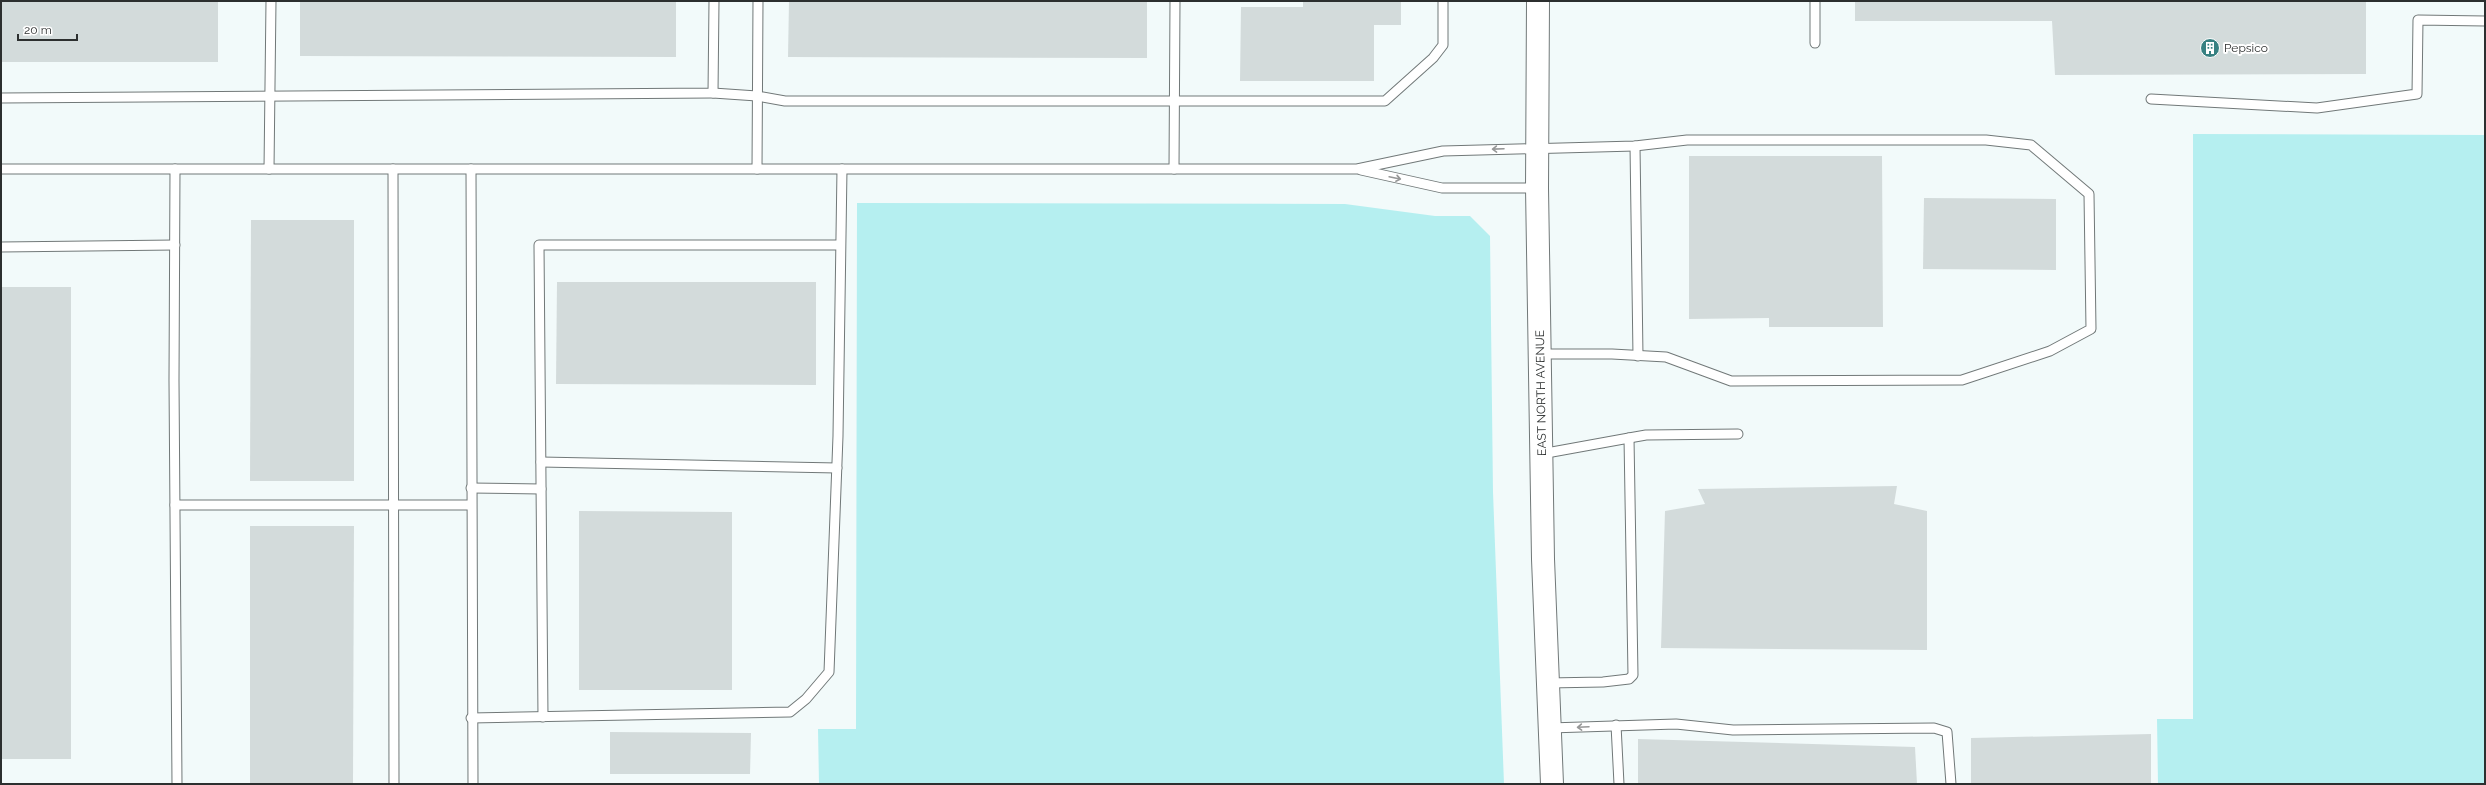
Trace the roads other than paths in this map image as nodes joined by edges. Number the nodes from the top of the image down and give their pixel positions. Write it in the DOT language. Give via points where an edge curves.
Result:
graph roads {
  1 [pos="271,1"];
  2 [pos="714,1"];
  3 [pos="758,1"];
  4 [pos="1175,1"];
  5 [pos="1443,1"];
  6 [pos="1538,1"];
  7 [pos="1815,1"];
  8 [pos="2485,21"];
  9 [pos="1815,43"];
  10 [pos="713,93"];
  11 [pos="757,96"];
  12 [pos="270,97"];
  13 [pos="1,98"];
  14 [pos="2151,99"];
  15 [pos="1175,101"];
  16 [pos="1635,146"];
  17 [pos="1537,148"];
  18 [pos="1174,169"];
  19 [pos="1357,169"];
  20 [pos="1,170"];
  21 [pos="175,170"];
  22 [pos="269,170"];
  23 [pos="393,170"];
  24 [pos="472,170"];
  25 [pos="756,170"];
  26 [pos="842,170"];
  27 [pos="1537,188"];
  28 [pos="175,246"];
  29 [pos="840,246"];
  30 [pos="1,247"];
  31 [pos="1540,354"];
  32 [pos="1638,356"];
  33 [pos="1738,434"];
  34 [pos="1629,438"];
  35 [pos="1541,454"];
  36 [pos="540,462"];
  37 [pos="837,468"];
  38 [pos="472,488"];
  39 [pos="541,489"];
  40 [pos="175,505"];
  41 [pos="395,505"];
  42 [pos="471,505"];
  43 [pos="1548,683"];
  44 [pos="543,716"];
  45 [pos="471,718"];
  46 [pos="1616,725"];
  47 [pos="1550,728"];
  48 [pos="177,784"];
  49 [pos="394,784"];
  50 [pos="473,784"];
  51 [pos="1552,784"];
  52 [pos="1618,784"];
  53 [pos="1951,784"];
  1 -- 12 [label="lane"];
  2 -- 10 [label="lane"];
  3 -- 11 [label="lane"];
  4 -- 15 [label="lane"];
  5 -- 15 [label="lane" via="1443,45 1433,58 1385,101"];
  6 -- 17 [label="street, EAST NORTH AVENUE"];
  7 -- 9 [label="lane"];
  8 -- 14 [label="lane" via="2418,20 2417,94 2317,108"];
  10 -- 11 [label="lane"];
  10 -- 12 [label="lane"];
  11 -- 15 [label="lane" via="786,101"];
  11 -- 25 [label="lane"];
  12 -- 13 [label="lane"];
  12 -- 22 [label="lane"];
  15 -- 18 [label="lane"];
  16 -- 17 [label="lane"];
  16 -- 32 [label="lane"];
  16 -- 32 [label="lane" via="1687,140 1986,140 2031,145 2089,194 2091,321 2091,329 2050,351 1962,380 1731,380 1666,357"];
  17 -- 19 [label="lane, one-way" via="1443,151"];
  17 -- 27 [label="street, EAST NORTH AVENUE"];
  18 -- 19 [label="lane"];
  18 -- 26 [label="lane"];
  19 -- 27 [label="lane, one-way" via="1442,188"];
  20 -- 21 [label="lane"];
  21 -- 22 [label="lane"];
  21 -- 28 [label="lane"];
  22 -- 23 [label="lane"];
  23 -- 24 [label="lane"];
  23 -- 41 [label="lane"];
  24 -- 25 [label="lane"];
  24 -- 38 [label="lane"];
  25 -- 26 [label="lane"];
  26 -- 29 [label="lane"];
  27 -- 31 [label="street, EAST NORTH AVENUE"];
  28 -- 30 [label="lane"];
  28 -- 40 [label="lane"];
  29 -- 36 [label="lane" via="539,245"];
  29 -- 37 [label="lane"];
  31 -- 32 [label="lane"];
  31 -- 35 [label="street, EAST NORTH AVENUE"];
  33 -- 34 [label="lane" via="1646,435"];
  34 -- 35 [label="lane"];
  34 -- 43 [label="lane" via="1633,675 1629,679 1603,682"];
  35 -- 43 [label="street, EAST NORTH AVENUE"];
  36 -- 37 [label="lane"];
  36 -- 39 [label="lane"];
  37 -- 44 [label="lane" via="829,672 806,699 790,712"];
  38 -- 39 [label="lane"];
  38 -- 42 [label="lane"];
  39 -- 44 [label="lane"];
  40 -- 41 [label="lane"];
  40 -- 48 [label="lane"];
  41 -- 42 [label="lane"];
  41 -- 49 [label="lane"];
  42 -- 45 [label="lane"];
  43 -- 47 [label="street, EAST NORTH AVENUE"];
  44 -- 45 [label="lane"];
  45 -- 50 [label="lane"];
  46 -- 47 [label="lane, one-way"];
  46 -- 52 [label="lane"];
  46 -- 53 [label="lane" via="1676,724 1733,730 1934,728 1947,732"];
  47 -- 51 [label="street, EAST NORTH AVENUE"];
}
